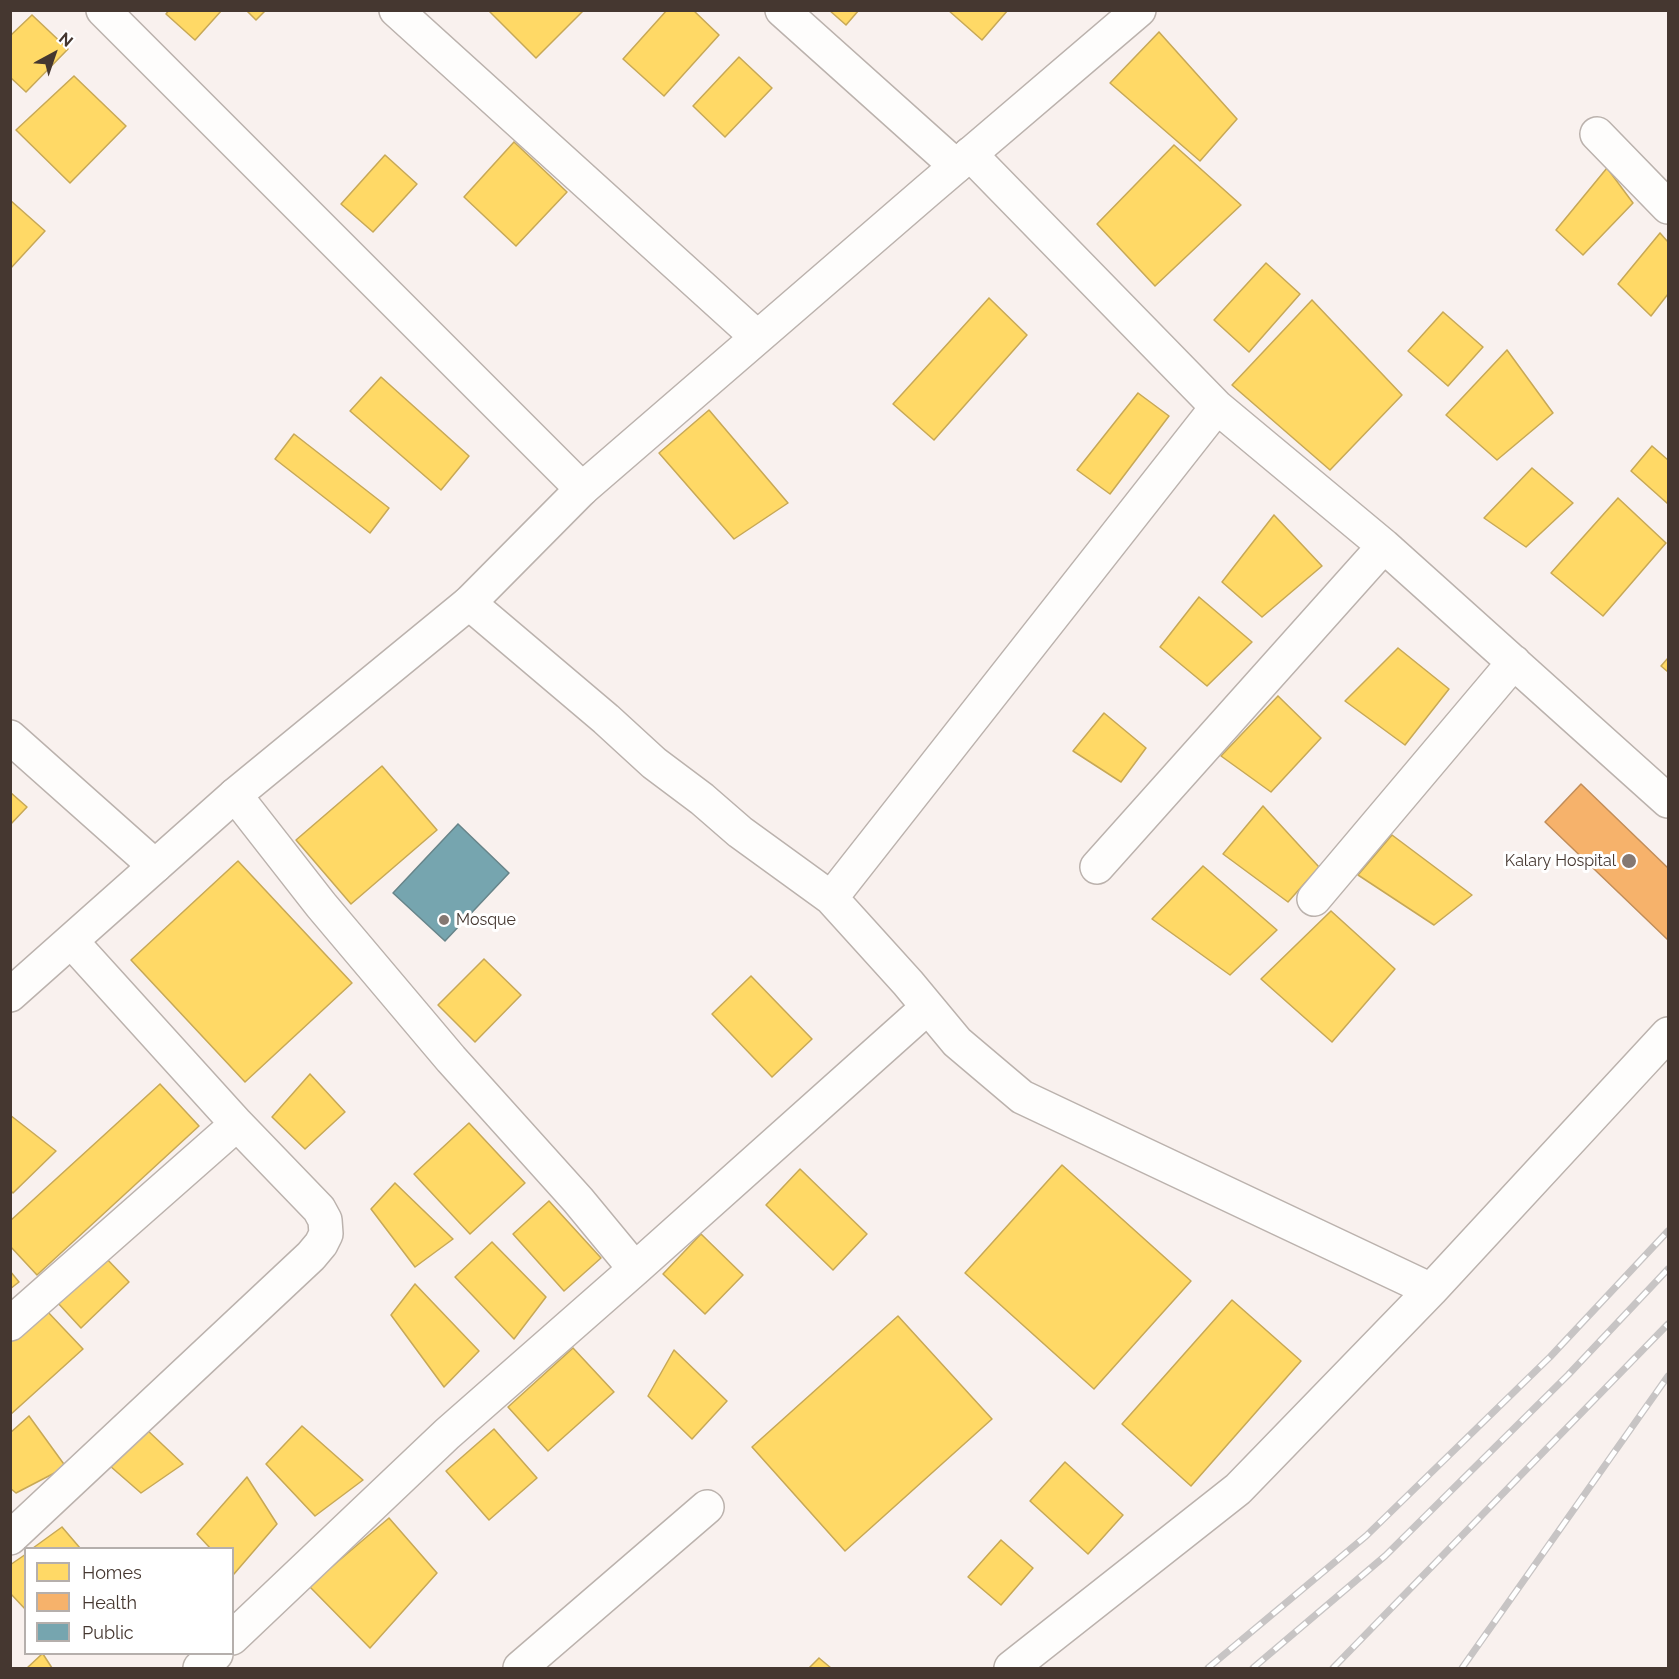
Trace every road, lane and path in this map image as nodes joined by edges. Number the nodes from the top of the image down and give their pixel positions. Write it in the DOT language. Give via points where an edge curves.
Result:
graph roads {
  1 [pos="103,10"];
  2 [pos="396,10"];
  3 [pos="782,10"];
  4 [pos="1139,10"];
  5 [pos="1597,134"];
  6 [pos="963,160"];
  7 [pos="1668,207"];
  8 [pos="757,337"];
  9 [pos="1217,407"];
  10 [pos="582,489"];
  11 [pos="1384,546"];
  12 [pos="469,603"];
  13 [pos="1514,662"];
  14 [pos="10,737"];
  15 [pos="235,795"];
  16 [pos="1668,801"];
  17 [pos="155,866"];
  18 [pos="1097,867"];
  19 [pos="831,898"];
  20 [pos="1314,899"];
  21 [pos="72,942"];
  22 [pos="10,995"];
  23 [pos="928,1006"];
  24 [pos="1668,1034"];
  25 [pos="237,1124"];
  26 [pos="635,1269"];
  27 [pos="1431,1290"];
  28 [pos="10,1323"];
  29 [pos="707,1507"];
  30 [pos="10,1538"];
  31 [pos="234,1636"];
  32 [pos="214,1655"];
  33 [pos="200,1668"];
  34 [pos="520,1668"];
  35 [pos="1011,1668"];
  1 -- 10 [label="street"];
  2 -- 8 [label="street"];
  3 -- 6 [label="street"];
  4 -- 6 [label="street"];
  5 -- 7 [label="street"];
  6 -- 8 [label="street"];
  6 -- 9 [label="street"];
  8 -- 10 [label="street"];
  9 -- 11 [label="street"];
  9 -- 19 [label="street"];
  10 -- 12 [label="street"];
  11 -- 13 [label="street"];
  11 -- 18 [label="street"];
  12 -- 15 [label="street"];
  12 -- 19 [label="street" via="654,763"];
  13 -- 16 [label="street"];
  13 -- 20 [label="street"];
  14 -- 17 [label="street"];
  15 -- 17 [label="street"];
  15 -- 26 [label="street" via="321,905"];
  17 -- 21 [label="street"];
  19 -- 23 [label="street"];
  21 -- 22 [label="street"];
  21 -- 25 [label="street"];
  23 -- 26 [label="street"];
  23 -- 27 [label="street" via="957,1042 1022,1097"];
  24 -- 27 [label="street"];
  25 -- 28 [label="street"];
  25 -- 30 [label="street" via="319,1209 326,1234 321,1244"];
  26 -- 31 [label="street" via="447,1434"];
  27 -- 35 [label="street" via="1238,1489"];
  29 -- 34 [label="street"];
  32 -- 33 [label="street"];
}
